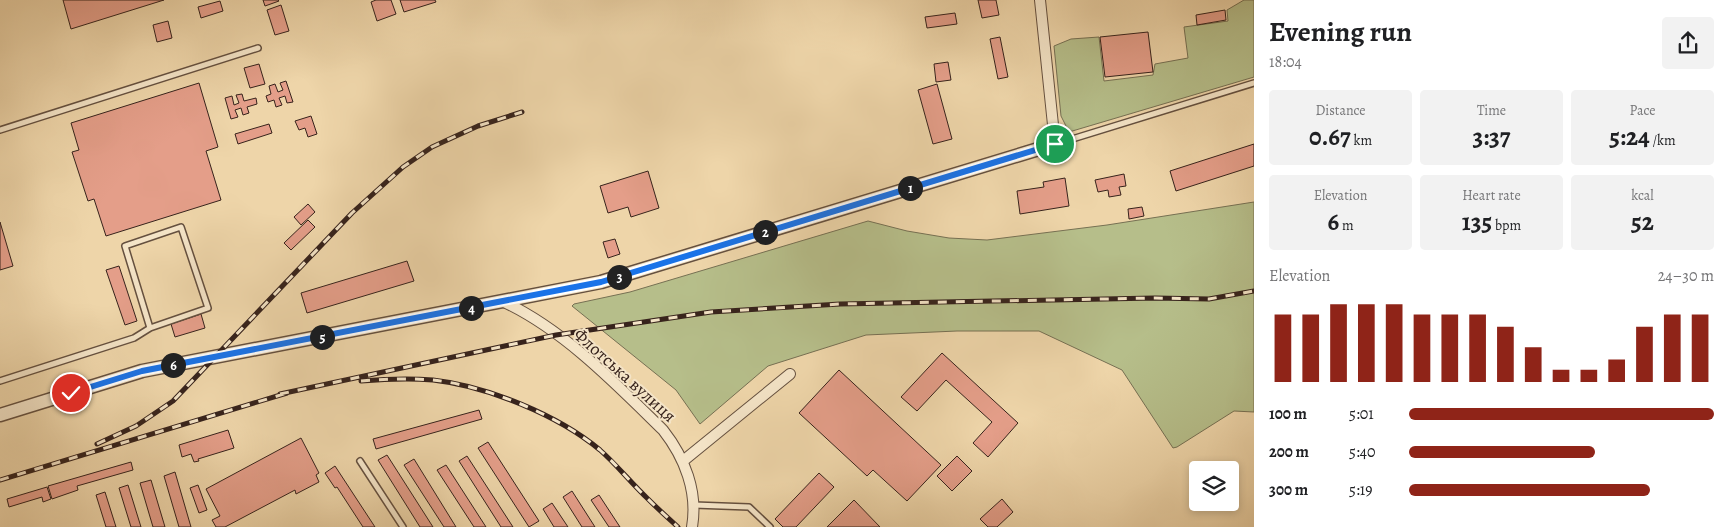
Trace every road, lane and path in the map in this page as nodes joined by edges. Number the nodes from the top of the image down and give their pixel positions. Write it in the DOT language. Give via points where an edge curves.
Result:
graph roads {
  1 [pos="1040,0"];
  2 [pos="258,48"];
  3 [pos="1254,83"];
  4 [pos="0,130"];
  5 [pos="1055,144"];
  6 [pos="504,302"];
  7 [pos="150,328"];
  8 [pos="790,374"];
  9 [pos="0,381"];
  10 [pos="0,415"];
  11 [pos="360,461"];
  12 [pos="683,461"];
  13 [pos="694,505"];
  14 [pos="403,527"];
  15 [pos="692,527"];
  16 [pos="770,527"];
  1 -- 5 [label="street"];
  2 -- 4 [label="lane"];
  3 -- 5 [label="lane"];
  5 -- 6 [label="street" via="601,282"];
  6 -- 10 [label="street" via="142,371"];
  6 -- 12 [label="street, Флотська вулиця" via="526,312 585,357 664,430"];
  7 -- 7 [label="lane" via="125,246 182,227 208,308"];
  7 -- 9 [label="lane" via="134,338"];
  8 -- 12 [label="street"];
  11 -- 14 [label="lane"];
  12 -- 13 [label="street, Флотська вулиця"];
  13 -- 15 [label="street, Флотська вулиця"];
  13 -- 16 [label="lane" via="749,507"];
}
